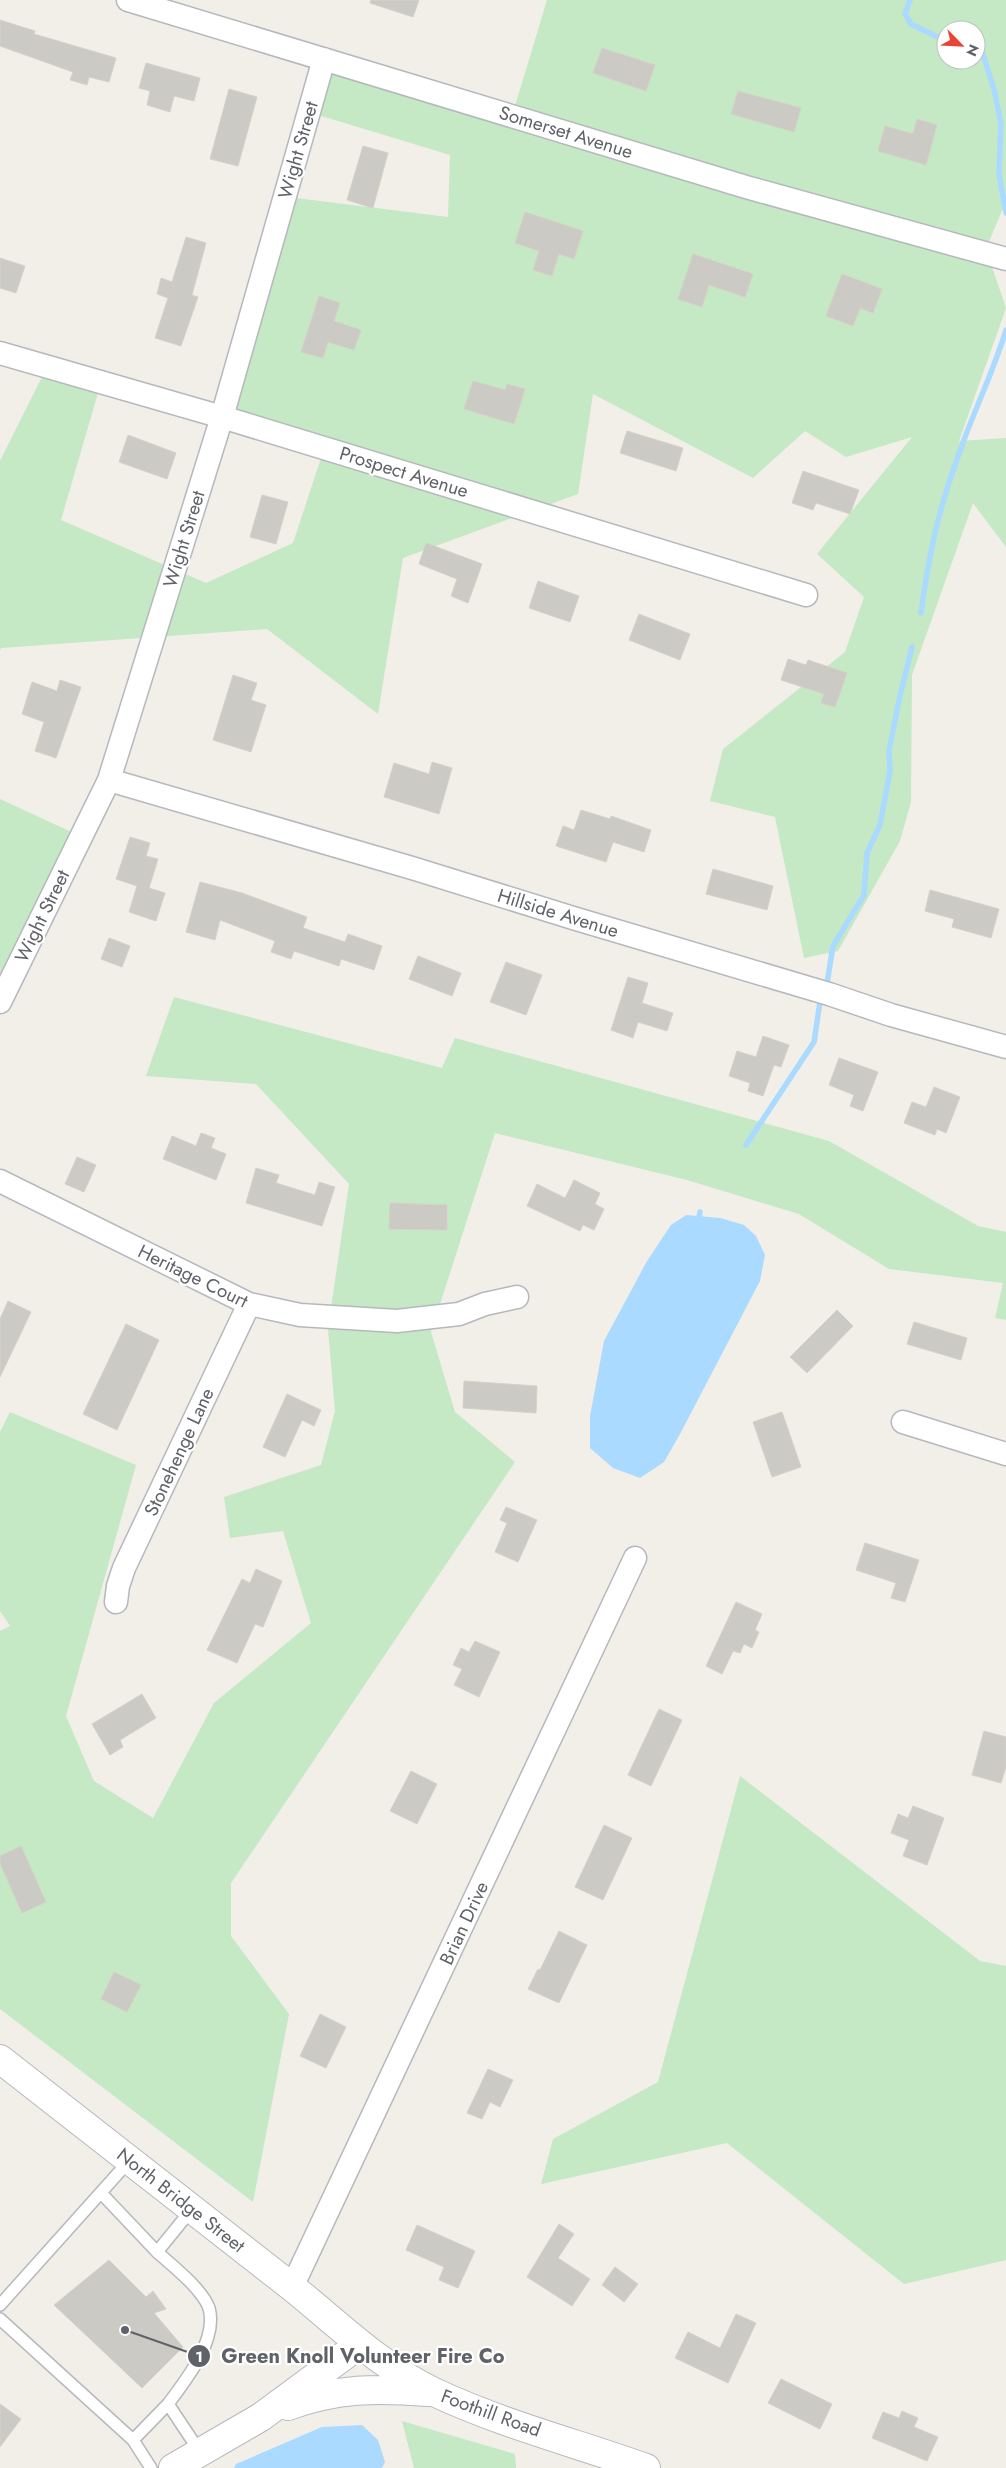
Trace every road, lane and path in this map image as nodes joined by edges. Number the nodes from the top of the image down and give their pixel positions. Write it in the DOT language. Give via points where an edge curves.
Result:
graph roads {
  1 [pos="128,0"];
  2 [pos="324,59"];
  3 [pos="1006,259"];
  4 [pos="0,353"];
  5 [pos="222,417"];
  6 [pos="806,595"];
  7 [pos="108,780"];
  8 [pos="0,1002"];
  9 [pos="1006,1047"];
  10 [pos="0,1181"];
  11 [pos="518,1297"];
  12 [pos="250,1304"];
  13 [pos="903,1422"];
  14 [pos="1006,1454"];
  15 [pos="635,1558"];
  16 [pos="116,1602"];
  17 [pos="0,2059"];
  18 [pos="130,2160"];
  19 [pos="102,2194"];
  20 [pos="192,2209"];
  21 [pos="157,2252"];
  22 [pos="292,2287"];
  23 [pos="0,2305"];
  24 [pos="0,2319"];
  25 [pos="360,2344"];
  26 [pos="434,2392"];
  27 [pos="168,2404"];
  28 [pos="261,2417"];
  29 [pos="133,2440"];
  30 [pos="186,2462"];
  31 [pos="151,2468"];
  32 [pos="646,2468"];
  1 -- 2 [label="street, Somerset Avenue"];
  2 -- 3 [label="street, Somerset Avenue" via="746,186"];
  2 -- 5 [label="street, Wight Street"];
  4 -- 5 [label="street, Prospect Avenue"];
  5 -- 6 [label="street, Prospect Avenue"];
  5 -- 7 [label="street, Wight Street"];
  7 -- 8 [label="street, Wight Street"];
  7 -- 9 [label="street, Hillside Avenue"];
  10 -- 12 [label="street, Heritage Court"];
  11 -- 12 [label="street, Heritage Court" via="459,1314 397,1321 300,1315"];
  12 -- 16 [label="street, Stonehenge Lane" via="124,1568"];
  13 -- 14 [label="street"];
  15 -- 22 [label="street, Brian Drive"];
  17 -- 18 [label="street, North Bridge Street"];
  18 -- 19 [label="lane"];
  18 -- 20 [label="street, North Bridge Street"];
  19 -- 21 [label="lane"];
  19 -- 23 [label="lane"];
  20 -- 21 [label="lane"];
  20 -- 22 [label="street, North Bridge Street"];
  21 -- 27 [label="lane" via="190,2280 208,2308 209,2340"];
  22 -- 25 [label="street, North Bridge Street"];
  24 -- 29 [label="lane"];
  25 -- 26 [label="street, Foothill Road"];
  25 -- 28 [label="street"];
  26 -- 28 [label="street" via="366,2389 337,2392"];
  26 -- 32 [label="street, Foothill Road"];
  27 -- 29 [label="lane"];
  27 -- 30 [label="lane"];
  28 -- 30 [label="street"];
  29 -- 31 [label="lane"];
}
